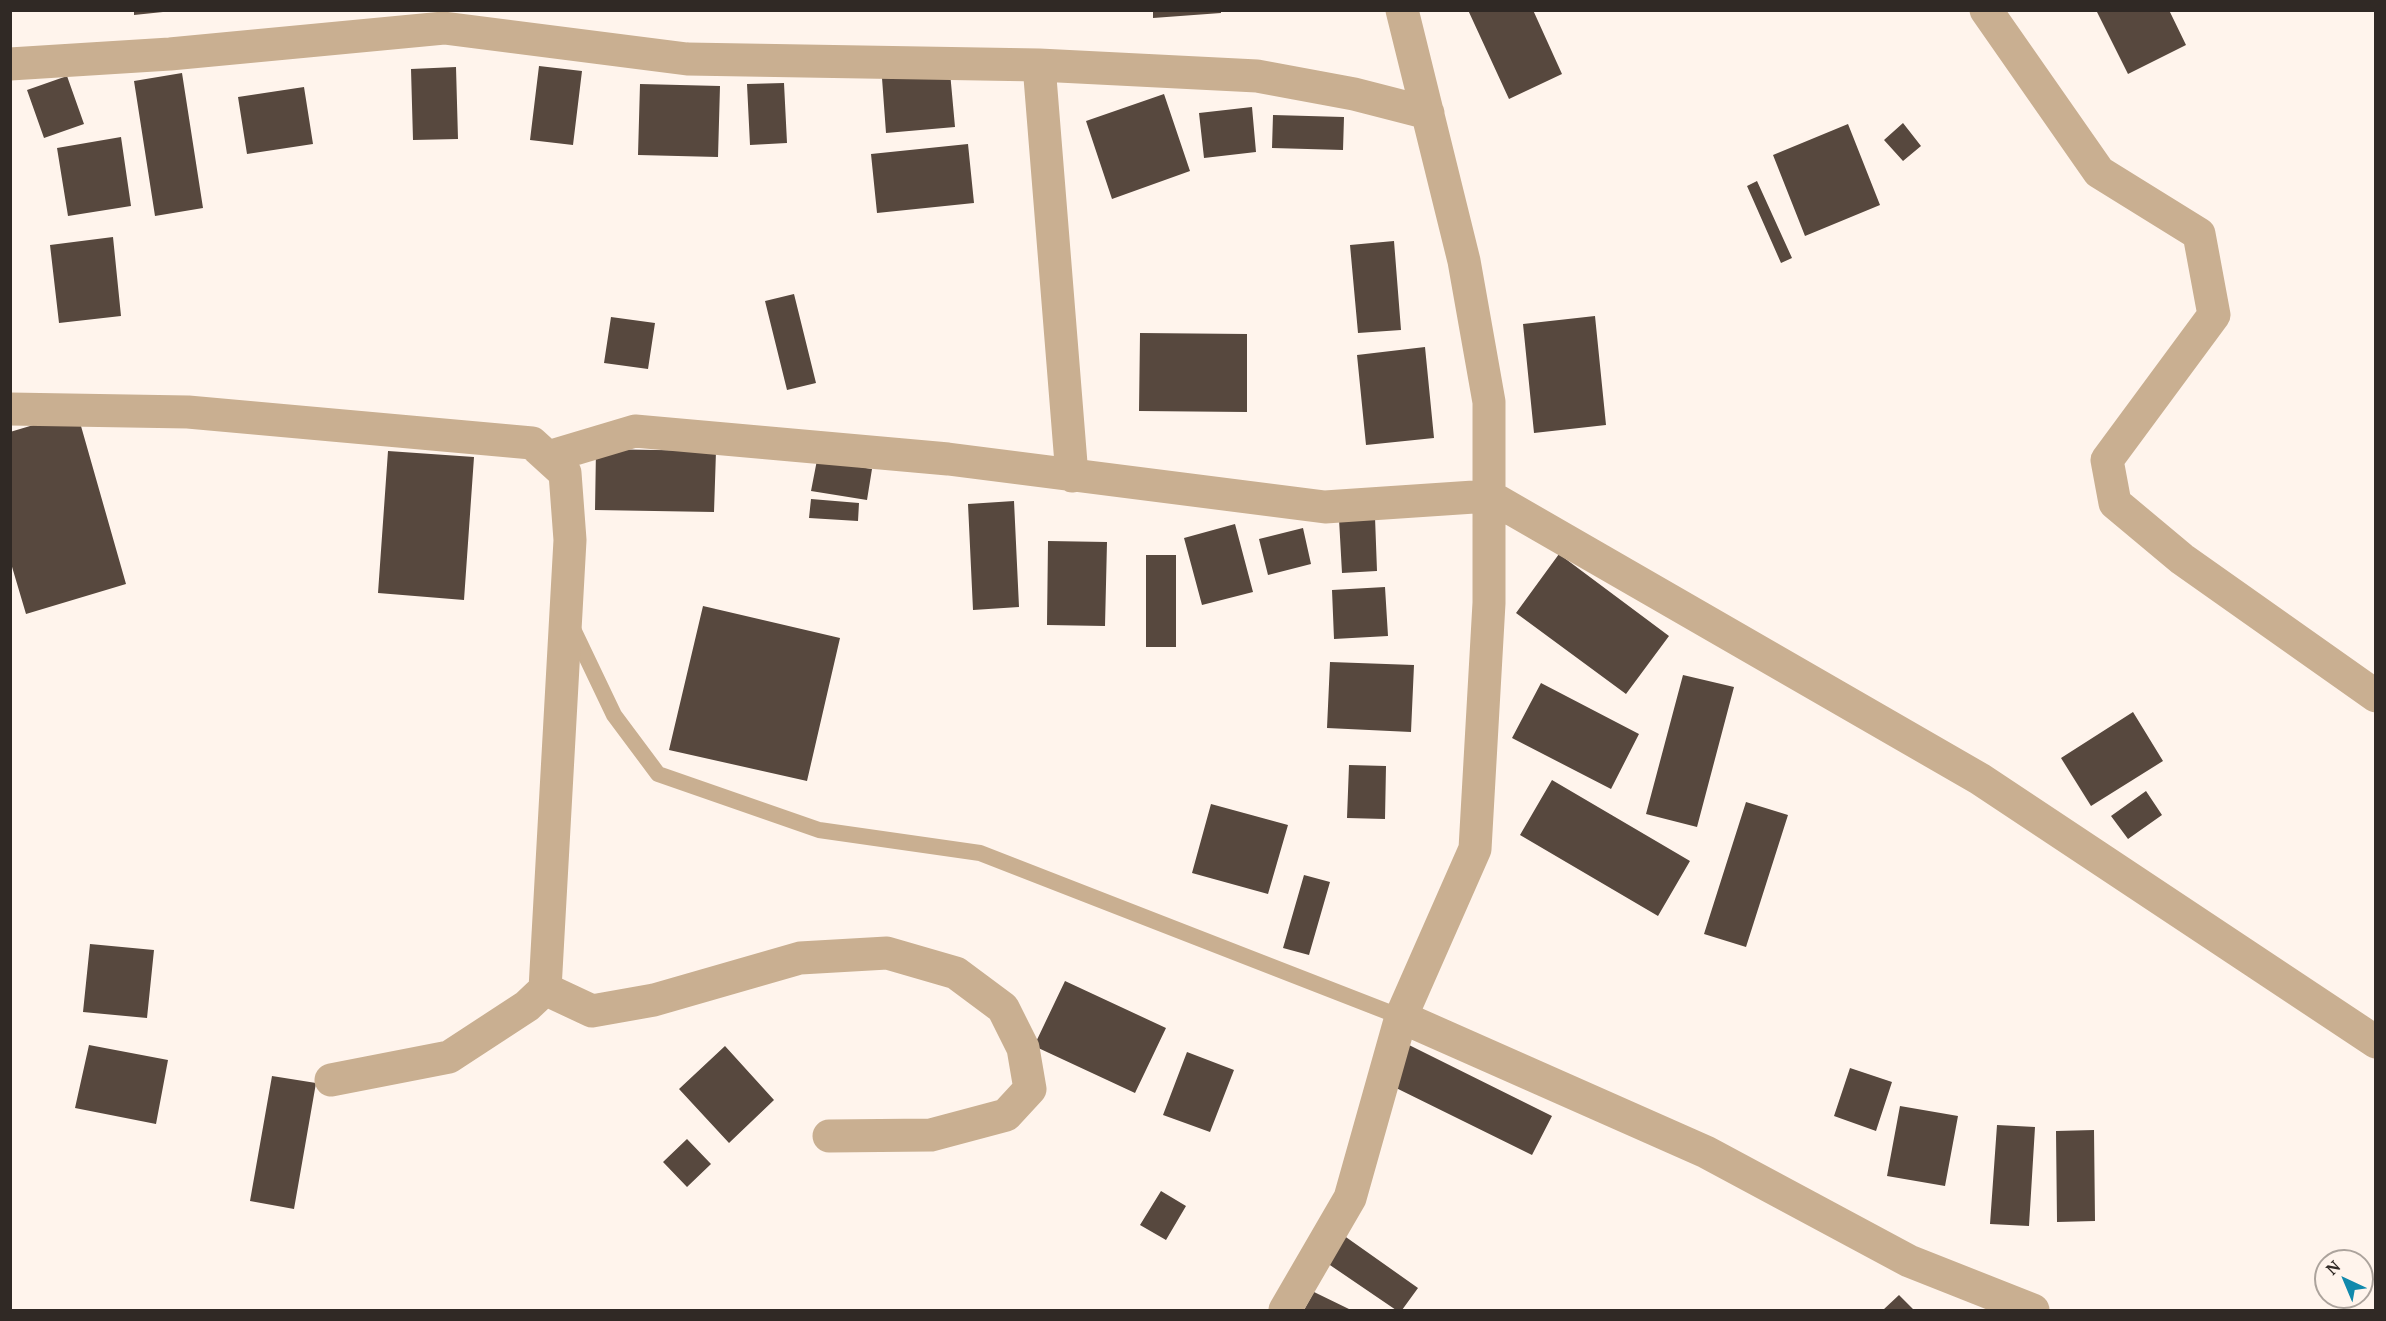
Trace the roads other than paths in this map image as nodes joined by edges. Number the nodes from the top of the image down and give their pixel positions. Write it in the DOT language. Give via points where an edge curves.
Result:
graph roads {
  1 [pos="1402,10"];
  2 [pos="1986,10"];
  3 [pos="10,64"];
  4 [pos="1039,65"];
  5 [pos="1428,113"];
  6 [pos="10,409"];
  7 [pos="548,457"];
  8 [pos="1072,476"];
  9 [pos="1489,496"];
  10 [pos="566,615"];
  11 [pos="2376,696"];
  12 [pos="545,989"];
  13 [pos="1401,1017"];
  14 [pos="2376,1042"];
  15 [pos="331,1080"];
  16 [pos="829,1136"];
  17 [pos="1285,1311"];
  18 [pos="2033,1311"];
  1 -- 5 [label="street"];
  2 -- 11 [label="street" via="2099,172 2199,234 2214,315 2107,460 2115,503 2182,559"];
  3 -- 4 [label="street" via="170,54 444,28 687,59"];
  4 -- 5 [label="street" via="1257,76"];
  4 -- 8 [label="street"];
  5 -- 9 [label="street" via="1464,261 1489,402"];
  6 -- 7 [label="street" via="188,412 532,443"];
  7 -- 8 [label="street" via="635,430 948,459"];
  7 -- 10 [label="street" via="565,473 570,540"];
  8 -- 9 [label="street" via="1325,507"];
  9 -- 13 [label="street" via="1489,603 1475,849"];
  9 -- 14 [label="street" via="1980,779"];
  10 -- 12 [label="street"];
  10 -- 13 [label="lane" via="614,715 658,774 819,830 980,853"];
  12 -- 15 [label="street" via="449,1057"];
  12 -- 16 [label="street" via="592,1011 654,1000 800,958 887,953 956,973 1003,1008 1023,1048 1030,1089 1006,1115 931,1134"];
  13 -- 17 [label="street" via="1350,1198"];
  13 -- 18 [label="street" via="1706,1152 1909,1261"];
}
